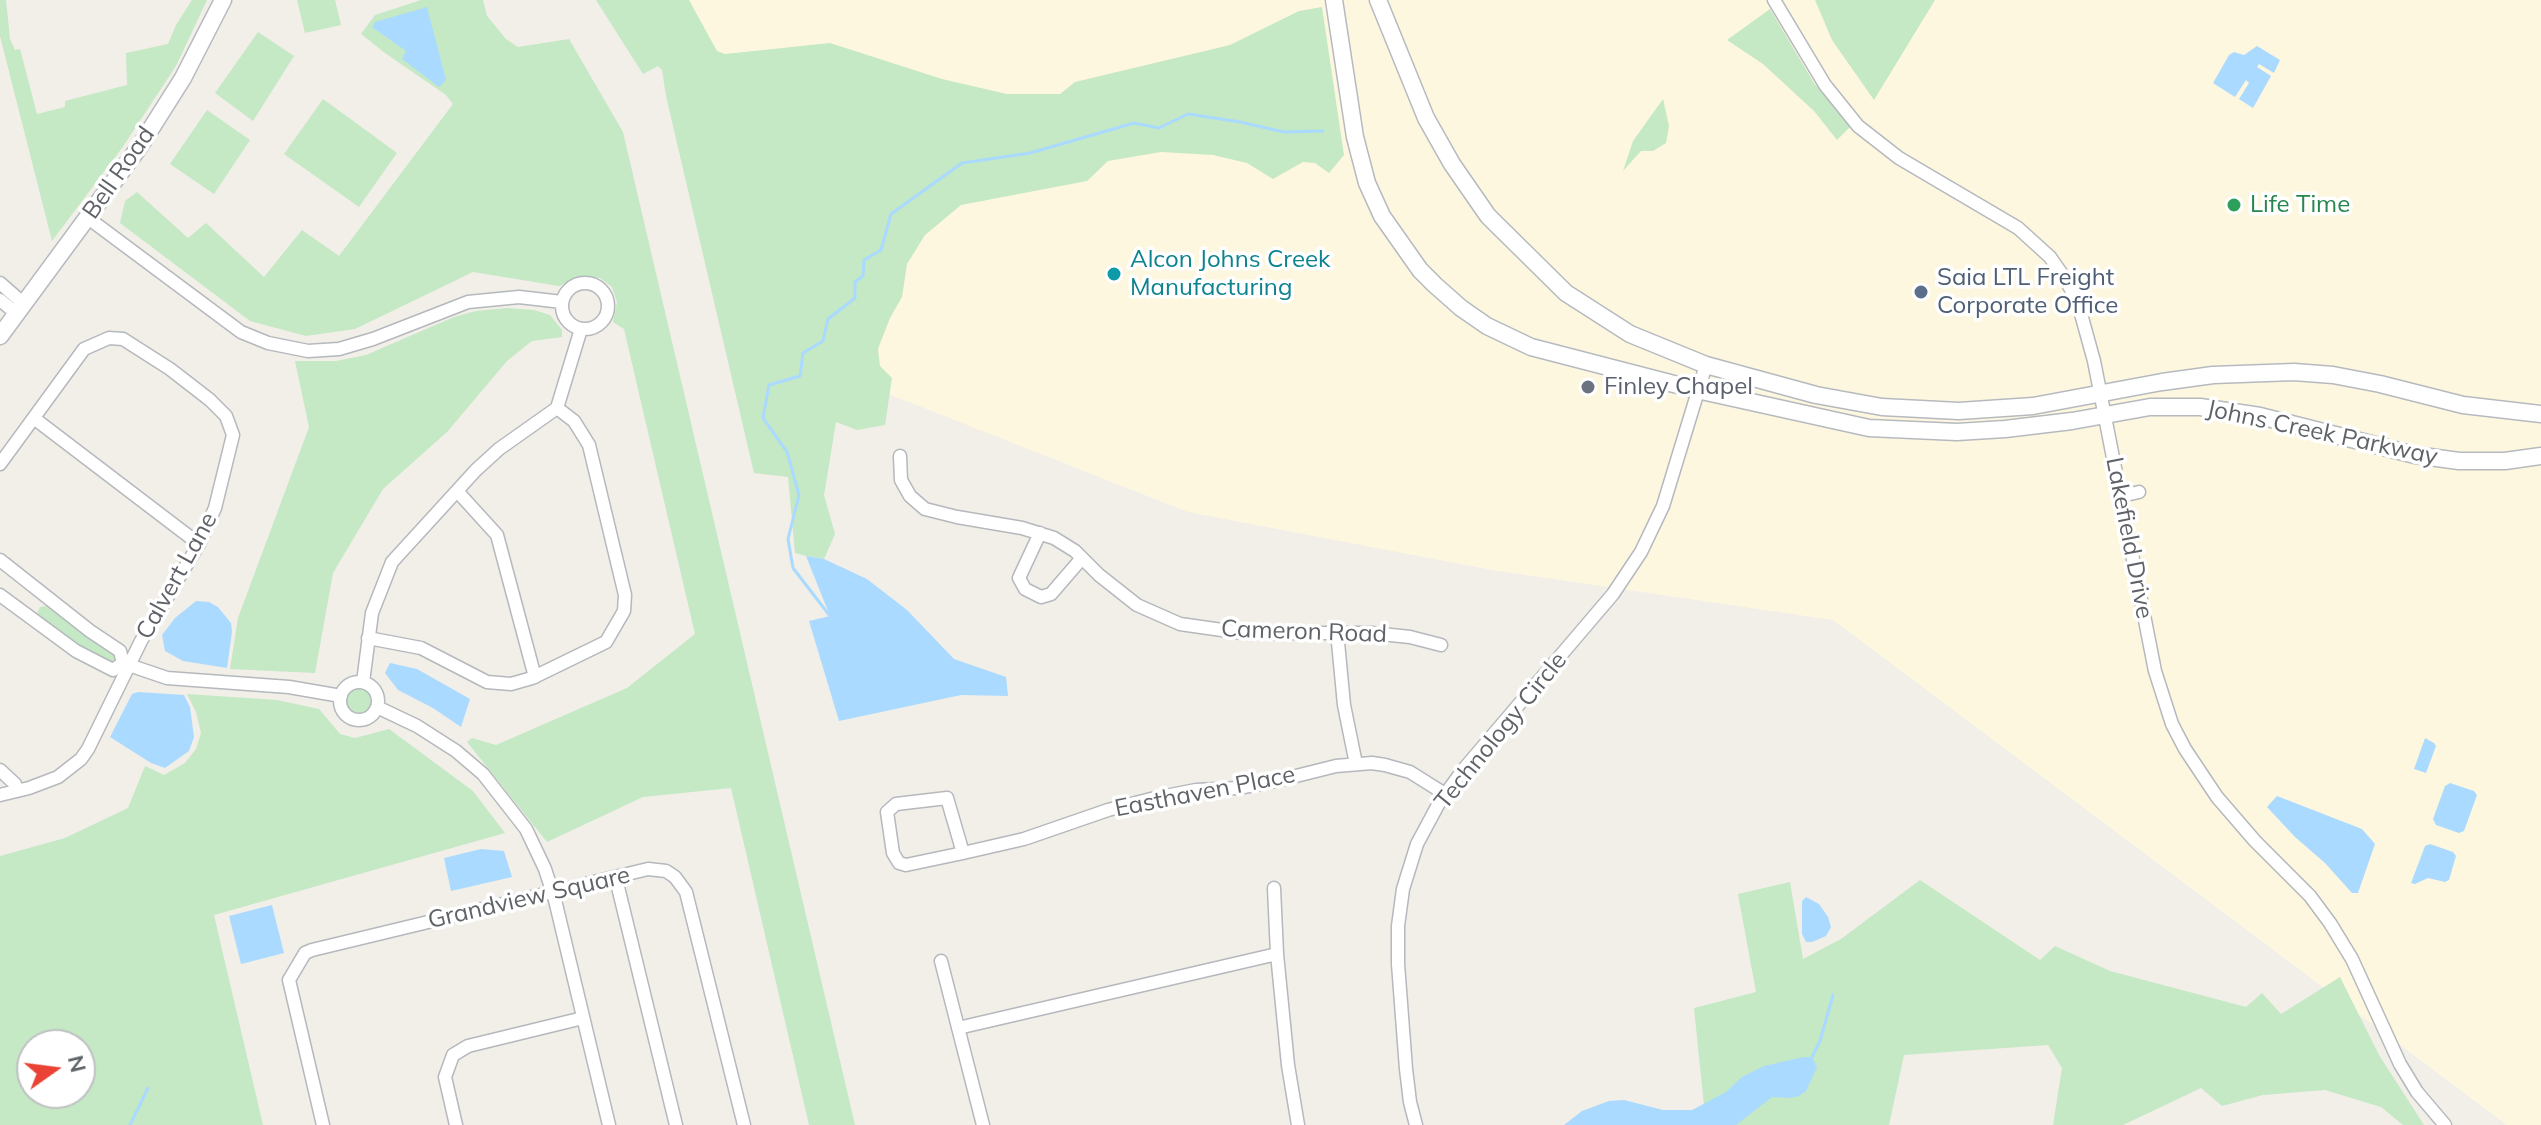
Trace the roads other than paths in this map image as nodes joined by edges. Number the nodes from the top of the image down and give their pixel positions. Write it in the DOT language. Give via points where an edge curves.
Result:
graph roads {
  1 [pos="223,0"];
  2 [pos="1334,0"];
  3 [pos="1378,0"];
  4 [pos="1774,0"];
  5 [pos="88,218"];
  6 [pos="0,283"];
  7 [pos="0,300"];
  8 [pos="562,302"];
  9 [pos="20,309"];
  10 [pos="581,329"];
  11 [pos="0,336"];
  12 [pos="1706,365"];
  13 [pos="1697,390"];
  14 [pos="2102,394"];
  15 [pos="557,408"];
  16 [pos="2106,414"];
  17 [pos="2541,414"];
  18 [pos="35,419"];
  19 [pos="900,456"];
  20 [pos="2541,456"];
  21 [pos="0,464"];
  22 [pos="457,491"];
  23 [pos="2139,492"];
  24 [pos="2121,496"];
  25 [pos="1040,533"];
  26 [pos="199,544"];
  27 [pos="1082,558"];
  28 [pos="0,560"];
  29 [pos="43,594"];
  30 [pos="0,595"];
  31 [pos="28,616"];
  32 [pos="1337,632"];
  33 [pos="368,638"];
  34 [pos="1441,645"];
  35 [pos="126,665"];
  36 [pos="535,677"];
  37 [pos="363,682"];
  38 [pos="341,696"];
  39 [pos="377,707"];
  40 [pos="1356,764"];
  41 [pos="0,770"];
  42 [pos="17,791"];
  43 [pos="1445,794"];
  44 [pos="0,795"];
  45 [pos="963,853"];
  46 [pos="617,883"];
  47 [pos="1274,888"];
  48 [pos="552,892"];
  49 [pos="1277,954"];
  50 [pos="941,961"];
  51 [pos="583,1018"];
  52 [pos="958,1028"];
  53 [pos="323,1125"];
  54 [pos="456,1125"];
  55 [pos="609,1125"];
  56 [pos="676,1125"];
  57 [pos="744,1125"];
  58 [pos="983,1125"];
  59 [pos="1298,1125"];
  60 [pos="1416,1125"];
  61 [pos="2445,1125"];
  1 -- 5 [label="street, Bell Road" via="183,78"];
  2 -- 13 [label="street, Johns Creek Parkway" via="1367,183 1382,216 1420,270 1461,308 1531,347"];
  3 -- 12 [label="street, Johns Creek Parkway" via="1426,118 1488,216 1566,293 1630,334"];
  4 -- 14 [label="street, Lakefield Drive" via="1825,85 1858,126 1899,158 2018,228 2050,257 2078,303"];
  5 -- 8 [label="street" via="241,332 308,351 373,339 468,302 519,297"];
  5 -- 9 [label="street, Bell Road"];
  6 -- 9 [label="street"];
  7 -- 9 [label="street"];
  8 -- 10 [label="street" via="567,321"];
  8 -- 10 [label="street" via="568,290 583,283 605,294 604,319"];
  9 -- 11 [label="street, Bell Road"];
  10 -- 15 [label="street"];
  12 -- 13 [label="street, Technology Circle"];
  12 -- 14 [label="street, Johns Creek Parkway" via="1882,407 1959,411"];
  13 -- 16 [label="street, Johns Creek Parkway" via="1869,428 1969,431"];
  13 -- 43 [label="street, Technology Circle" via="1663,506 1628,573"];
  14 -- 16 [label="street, Lakefield Drive"];
  14 -- 17 [label="street, Johns Creek Parkway" via="2213,375 2294,372 2380,384 2463,405"];
  15 -- 22 [label="street" via="499,449"];
  15 -- 36 [label="street" via="574,421 589,445 625,595 624,611 606,642"];
  16 -- 20 [label="street, Johns Creek Parkway" via="2200,407 2260,416 2415,455 2459,461"];
  16 -- 24 [label="street, Lakefield Drive"];
  18 -- 21 [label="street, Calvert Lane"];
  18 -- 26 [label="street"];
  18 -- 26 [label="street, Calvert Lane" via="84,349 96,342 123,339 170,369 226,416 233,435 215,508"];
  19 -- 25 [label="street, Cameron Road" via="901,480 925,509"];
  22 -- 33 [label="street" via="392,562"];
  22 -- 36 [label="street" via="497,535"];
  23 -- 24 [label="street"];
  24 -- 61 [label="street, Lakefield Drive" via="2155,671 2172,724 2200,774 2235,820 2330,923 2400,1064"];
  25 -- 27 [label="street, Cameron Road"];
  25 -- 27 [label="street" via="1019,578 1025,589 1041,597 1051,594"];
  26 -- 35 [label="street, Calvert Lane"];
  27 -- 32 [label="street, Cameron Road" via="1137,605 1180,624 1243,633"];
  28 -- 29 [label="street"];
  29 -- 31 [label="street"];
  29 -- 35 [label="street" via="120,651"];
  30 -- 31 [label="street"];
  31 -- 35 [label="street" via="113,670"];
  32 -- 34 [label="street, Cameron Road" via="1410,637"];
  32 -- 40 [label="street"];
  33 -- 36 [label="street" via="421,648 487,682 511,684"];
  33 -- 37 [label="street"];
  35 -- 38 [label="street" via="167,678"];
  35 -- 42 [label="street, Calvert Lane" via="81,759 58,777"];
  37 -- 38 [label="street" via="347,686"];
  37 -- 39 [label="street" via="377,694"];
  38 -- 39 [label="street" via="345,714 357,720 369,717"];
  39 -- 48 [label="street" via="417,726 483,774 526,829"];
  40 -- 43 [label="street, Easthaven Place" via="1410,772"];
  40 -- 45 [label="street, Easthaven Place" via="1155,798"];
  41 -- 42 [label="street"];
  42 -- 44 [label="street, Calvert Lane"];
  43 -- 60 [label="street, Technology Circle" via="1417,844 1398,926 1406,1069"];
  45 -- 45 [label="street, Easthaven Place" via="899,863 887,812 896,804 947,798"];
  46 -- 56 [label="street"];
  47 -- 49 [label="street"];
  48 -- 51 [label="street"];
  48 -- 53 [label="street, Grandview Square" via="305,953 289,980"];
  48 -- 57 [label="street, Grandview Square" via="648,869 675,877 686,892"];
  49 -- 52 [label="street"];
  49 -- 59 [label="street"];
  50 -- 52 [label="street"];
  51 -- 54 [label="street" via="468,1046 453,1055 445,1077"];
  51 -- 55 [label="street"];
  52 -- 58 [label="street"];
}
